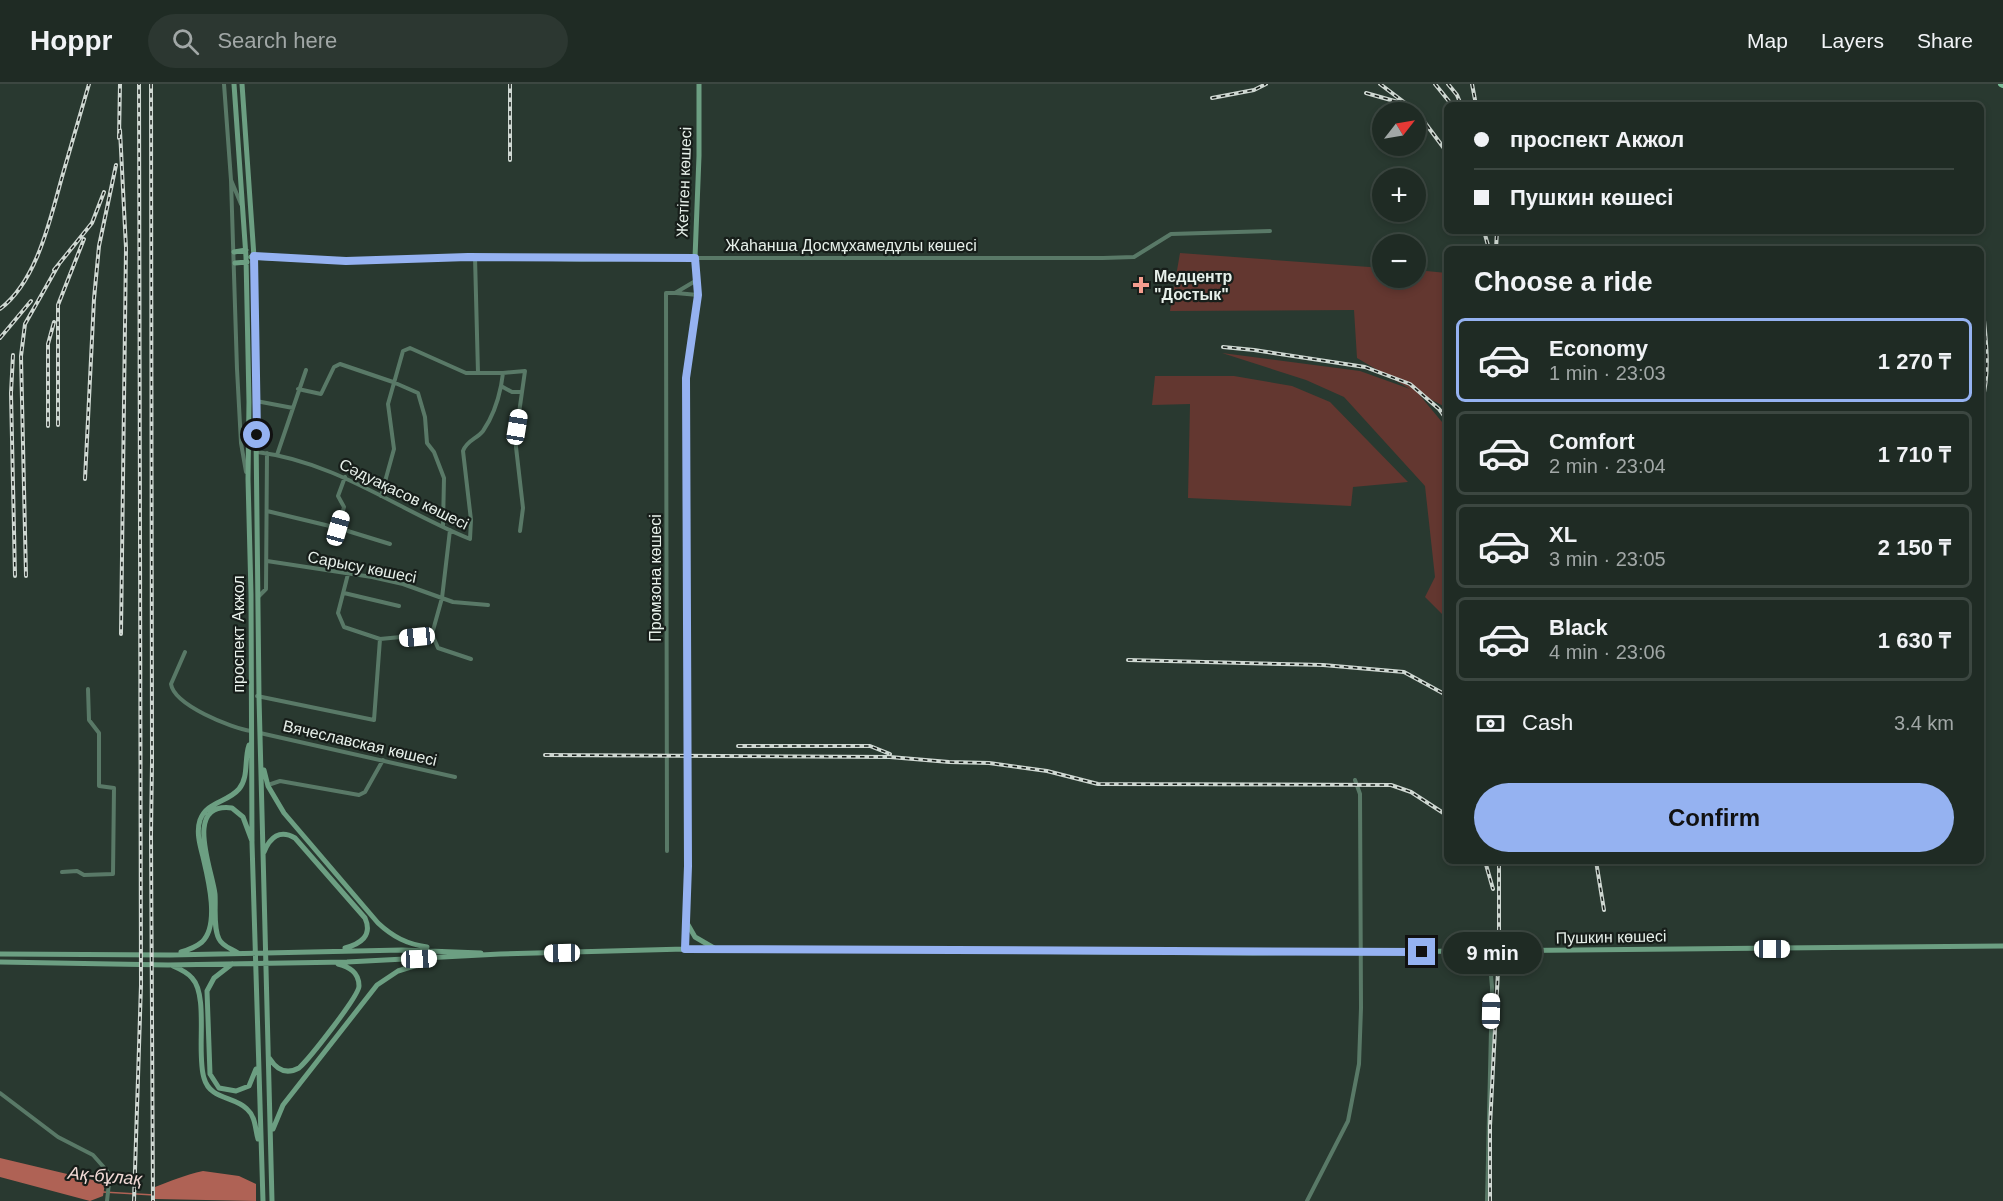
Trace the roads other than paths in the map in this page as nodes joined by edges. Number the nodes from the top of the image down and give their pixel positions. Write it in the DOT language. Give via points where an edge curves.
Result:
graph roads {
  1 [pos="224,84"];
  2 [pos="234,84"];
  3 [pos="242,84"];
  4 [pos="699,84"];
  5 [pos="231,180"];
  6 [pos="244,211"];
  7 [pos="1270,231"];
  8 [pos="234,252"];
  9 [pos="246,256"];
  10 [pos="254,256"];
  11 [pos="475,257"];
  12 [pos="695,258"];
  13 [pos="235,263"];
  14 [pos="697,280"];
  15 [pos="675,293"];
  16 [pos="698,295"];
  17 [pos="306,370"];
  18 [pos="478,373"];
  19 [pos="503,373"];
  20 [pos="393,382"];
  21 [pos="501,386"];
  22 [pos="298,389"];
  23 [pos="522,392"];
  24 [pos="256,402"];
  25 [pos="293,408"];
  26 [pos="257,452"];
  27 [pos="267,453"];
  28 [pos="277,455"];
  29 [pos="345,477"];
  30 [pos="248,479"];
  31 [pos="381,496"];
  32 [pos="267,511"];
  33 [pos="443,526"];
  34 [pos="338,528"];
  35 [pos="450,530"];
  36 [pos="519,531"];
  37 [pos="390,544"];
  38 [pos="267,561"];
  39 [pos="348,574"];
  40 [pos="344,593"];
  41 [pos="258,596"];
  42 [pos="442,598"];
  43 [pos="488,604"];
  44 [pos="399,606"];
  45 [pos="432,634"];
  46 [pos="380,639"];
  47 [pos="185,652"];
  48 [pos="471,659"];
  49 [pos="88,689"];
  50 [pos="252,695"];
  51 [pos="259,697"];
  52 [pos="251,731"];
  53 [pos="260,733"];
  54 [pos="251,741"];
  55 [pos="261,756"];
  56 [pos="383,760"];
  57 [pos="455,777"];
  58 [pos="1355,780"];
  59 [pos="268,786"];
  60 [pos="252,843"];
  61 [pos="667,851"];
  62 [pos="263,855"];
  63 [pos="62,872"];
  64 [pos="686,922"];
  65 [pos="2003,946"];
  66 [pos="685,949"];
  67 [pos="338,950"];
  68 [pos="437,950"];
  69 [pos="718,950"];
  70 [pos="1360,952"];
  71 [pos="1489,952"];
  72 [pos="238,953"];
  73 [pos="0,954"];
  74 [pos="500,954"];
  75 [pos="173,955"];
  76 [pos="436,959"];
  77 [pos="0,962"];
  78 [pos="331,962"];
  79 [pos="232,964"];
  80 [pos="170,965"];
  81 [pos="257,1059"];
  82 [pos="270,1059"];
  83 [pos="0,1093"];
  84 [pos="260,1145"];
  85 [pos="272,1148"];
  86 [pos="107,1201"];
  87 [pos="263,1201"];
  88 [pos="272,1201"];
  89 [pos="1307,1201"];
  90 [pos="1487,1201"];
  1 -- 5 [label="street"];
  2 -- 6 [label="main road, проспект Акжол"];
  3 -- 10 [label="main road, проспект Акжол"];
  4 -- 12 [label="main road, Жетіген көшесі"];
  5 -- 6 [label="street"];
  5 -- 8 [label="street"];
  6 -- 9 [label="main road, проспект Акжол"];
  7 -- 12 [label="street, Жаһанша Досмұхамедұлы көшесі" via="1171,234 1134,257"];
  8 -- 9 [label="main road"];
  8 -- 13 [label="street"];
  9 -- 10 [label="main road, Жаһанша Досмұхамедұлы көшесі"];
  9 -- 13 [label="main road"];
  9 -- 30 [label="main road, проспект Акжол"];
  10 -- 11 [label="main road, Жаһанша Досмұхамедұлы көшесі" via="346,261"];
  10 -- 24 [label="main road, проспект Акжол"];
  11 -- 12 [label="main road, Жаһанша Досмұхамедұлы көшесі"];
  11 -- 18 [label="street"];
  12 -- 14 [label="main road, Жетіген көшесі"];
  13 -- 30 [label="street" via="241,442"];
  14 -- 15 [label="street"];
  14 -- 16 [label="main road, Жетіген көшесі"];
  15 -- 16 [label="street"];
  15 -- 61 [label="street, Промзона көшесі" via="666,294"];
  16 -- 64 [label="main road, Жетіген көшесі" via="686,378"];
  17 -- 22 [label="street"];
  18 -- 19 [label="street"];
  18 -- 20 [label="street" via="466,373 406,348"];
  19 -- 21 [label="street"];
  19 -- 23 [label="street" via="525,371"];
  20 -- 22 [label="street" via="340,364 334,367 321,394"];
  20 -- 31 [label="street" via="388,410 394,455"];
  20 -- 33 [label="street" via="418,393 427,443 444,478"];
  21 -- 23 [label="street"];
  21 -- 35 [label="street, Сәдуақасов көшесі" via="484,429 463,451 470,539"];
  22 -- 25 [label="street"];
  23 -- 36 [label="street" via="516,447 523,508"];
  24 -- 25 [label="street"];
  24 -- 26 [label="main road, проспект Акжол"];
  25 -- 28 [label="street"];
  26 -- 27 [label="street, Сәдуақасов көшесі"];
  26 -- 41 [label="main road, проспект Акжол"];
  27 -- 28 [label="street, Сәдуақасов көшесі"];
  27 -- 32 [label="street"];
  28 -- 29 [label="street, Сәдуақасов көшесі"];
  29 -- 31 [label="street, Сәдуақасов көшесі"];
  29 -- 34 [label="street" via="338,496 344,507"];
  30 -- 50 [label="main road, проспект Акжол"];
  31 -- 33 [label="street, Сәдуақасов көшесі"];
  32 -- 34 [label="street"];
  32 -- 38 [label="street"];
  33 -- 35 [label="street, Сәдуақасов көшесі"];
  34 -- 37 [label="street"];
  35 -- 42 [label="street"];
  38 -- 39 [label="street, Сарысу көшесі"];
  38 -- 41 [label="street" via="266,589"];
  39 -- 40 [label="street"];
  39 -- 42 [label="street, Сарысу көшесі" via="403,584"];
  40 -- 44 [label="street"];
  40 -- 46 [label="street" via="338,613 344,627"];
  41 -- 51 [label="main road, проспект Акжол"];
  42 -- 43 [label="street, Сарысу көшесі"];
  42 -- 45 [label="street"];
  45 -- 46 [label="street"];
  45 -- 48 [label="street" via="438,648"];
  46 -- 51 [label="street" via="374,720"];
  47 -- 52 [label="street" via="171,684 176,696 220,723"];
  49 -- 63 [label="street" via="89,720 99,732 99,786 114,788 113,874"];
  50 -- 51 [label="street"];
  50 -- 52 [label="main road, проспект Акжол"];
  51 -- 53 [label="main road, проспект Акжол"];
  52 -- 54 [label="main road, проспект Акжол"];
  53 -- 55 [label="main road, проспект Акжол"];
  53 -- 56 [label="street, Вячеславская көшесі"];
  54 -- 60 [label="main road, проспект Акжол"];
  54 -- 75 [label="main road" via="240,788 207,809 200,823 199,838 210,887 208,932 202,941"];
  55 -- 59 [label="main road"];
  55 -- 62 [label="main road, проспект Акжол"];
  56 -- 57 [label="street, Вячеславская көшесі"];
  56 -- 59 [label="street" via="365,792 359,795 280,781"];
  58 -- 70 [label="street" via="1360,794"];
  59 -- 68 [label="main road" via="284,813 383,928 409,944"];
  60 -- 72 [label="main road" via="243,818 232,808 217,809 207,819 203,836 218,937"];
  60 -- 81 [label="main road, проспект Акжол"];
  62 -- 67 [label="main road" via="276,835 295,838 365,918 368,929 363,940"];
  62 -- 82 [label="main road, проспект Акжол"];
  64 -- 66 [label="main road, Жетіген көшесі"];
  64 -- 69 [label="main road" via="699,940"];
  65 -- 71 [label="main road, Пушкин көшесі"];
  66 -- 69 [label="main road, Пушкин көшесі"];
  66 -- 74 [label="main road, Пушкин көшесі"];
  67 -- 68 [label="main road"];
  67 -- 72 [label="main road"];
  68 -- 74 [label="main road"];
  69 -- 70 [label="main road, Пушкин көшесі"];
  70 -- 71 [label="main road, Пушкин көшесі"];
  70 -- 89 [label="street" via="1359,1064 1348,1121"];
  71 -- 90 [label="street" via="1492,987"];
  72 -- 75 [label="main road"];
  73 -- 75 [label="main road"];
  74 -- 76 [label="main road"];
  76 -- 78 [label="main road"];
  76 -- 85 [label="main road" via="404,969 377,985 279,1111"];
  77 -- 80 [label="main road"];
  78 -- 79 [label="main road"];
  78 -- 82 [label="main road" via="354,971 357,993 298,1068 283,1072"];
  79 -- 80 [label="main road"];
  79 -- 81 [label="main road" via="216,976 207,991 210,1074 219,1088 241,1090 249,1086"];
  80 -- 84 [label="main road" via="192,978 199,993 205,1081 215,1093 249,1111"];
  81 -- 84 [label="main road, проспект Акжол"];
  82 -- 85 [label="main road, проспект Акжол"];
  83 -- 86 [label="street" via="58,1137 93,1155 108,1172"];
  84 -- 87 [label="main road, проспект Акжол"];
  85 -- 88 [label="main road, проспект Акжол"];
}
